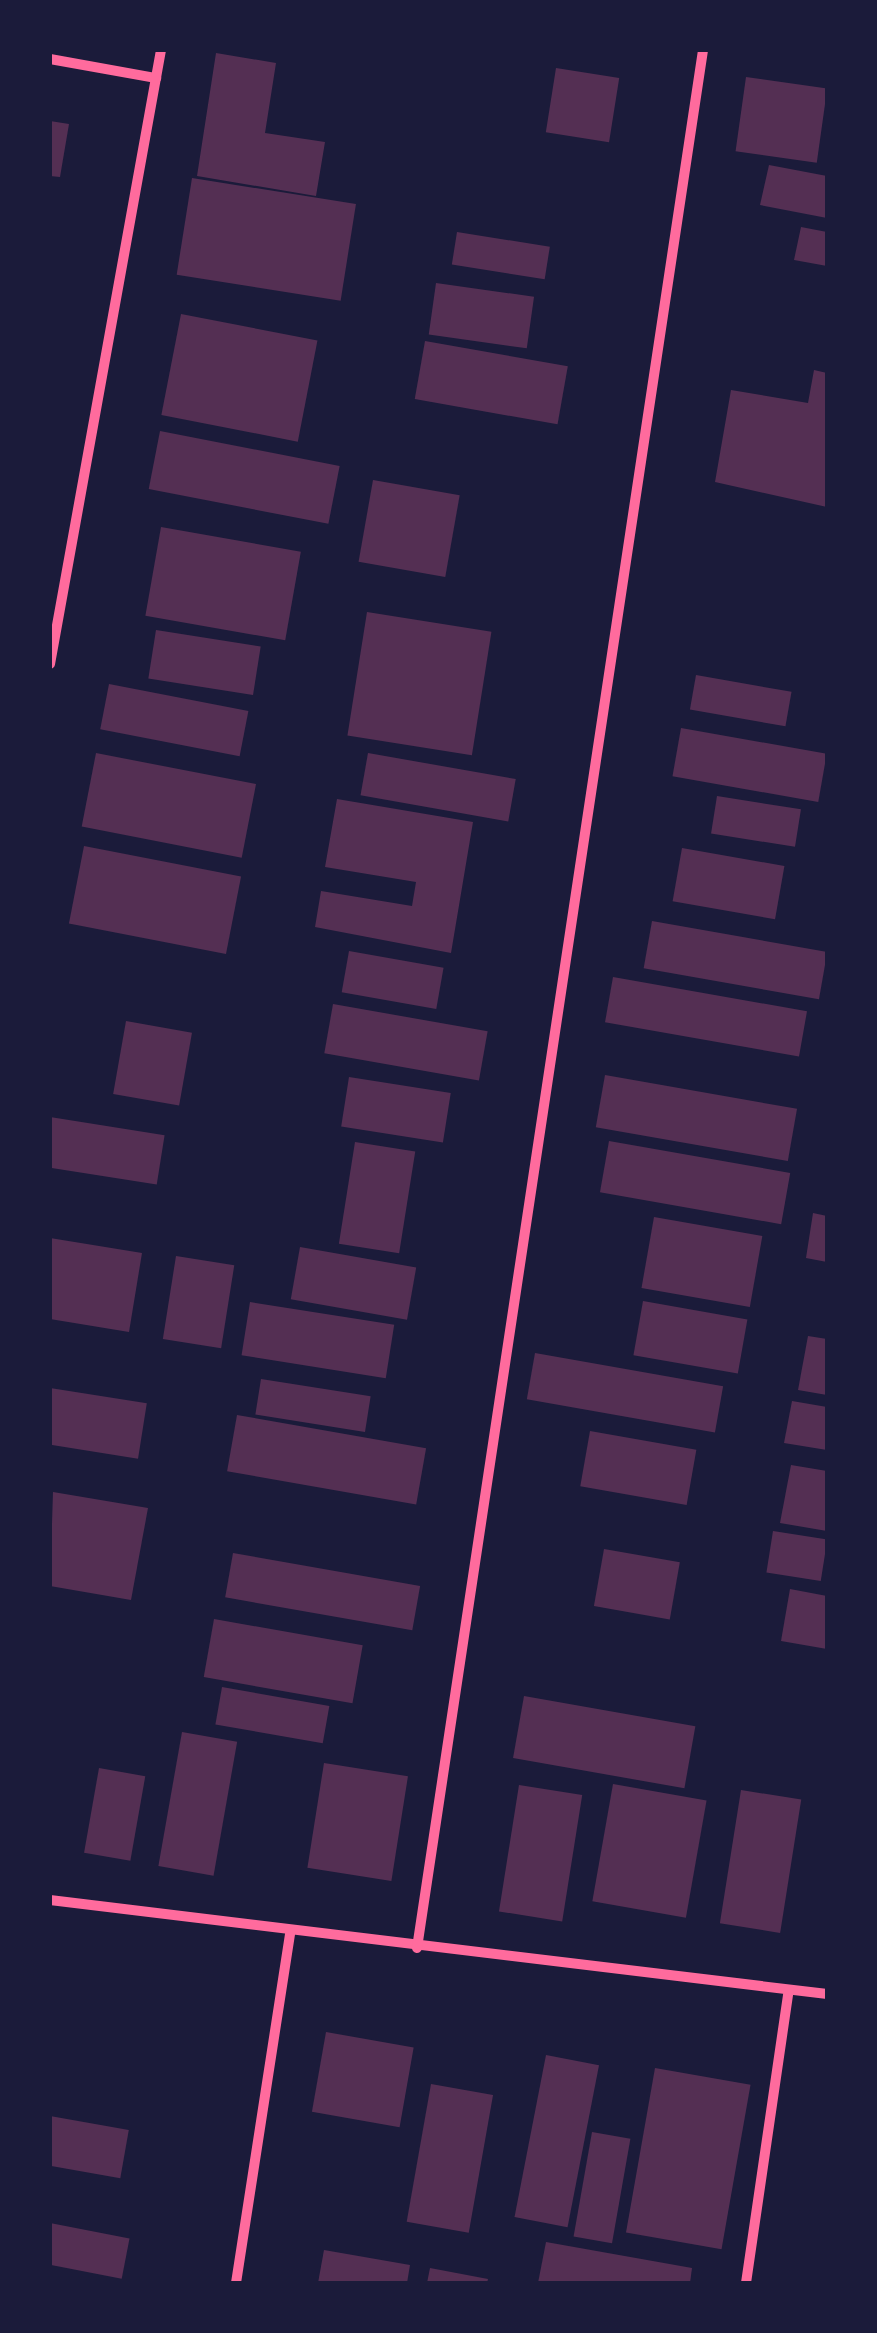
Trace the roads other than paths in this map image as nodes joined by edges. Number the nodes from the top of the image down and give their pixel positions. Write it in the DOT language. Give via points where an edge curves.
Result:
graph roads {
  1 [pos="161,50"];
  2 [pos="702,50"];
  3 [pos="50,59"];
  4 [pos="156,78"];
  5 [pos="50,664"];
  6 [pos="50,1900"];
  7 [pos="290,1932"];
  8 [pos="417,1948"];
  9 [pos="789,1990"];
  10 [pos="827,1994"];
  11 [pos="236,2283"];
  12 [pos="746,2283"];
  1 -- 4 [label="street"];
  2 -- 8 [label="street"];
  3 -- 4 [label="street"];
  4 -- 5 [label="street"];
  6 -- 7 [label="street"];
  7 -- 8 [label="street"];
  7 -- 11 [label="street"];
  8 -- 9 [label="street"];
  9 -- 10 [label="street"];
  9 -- 12 [label="street"];
}
